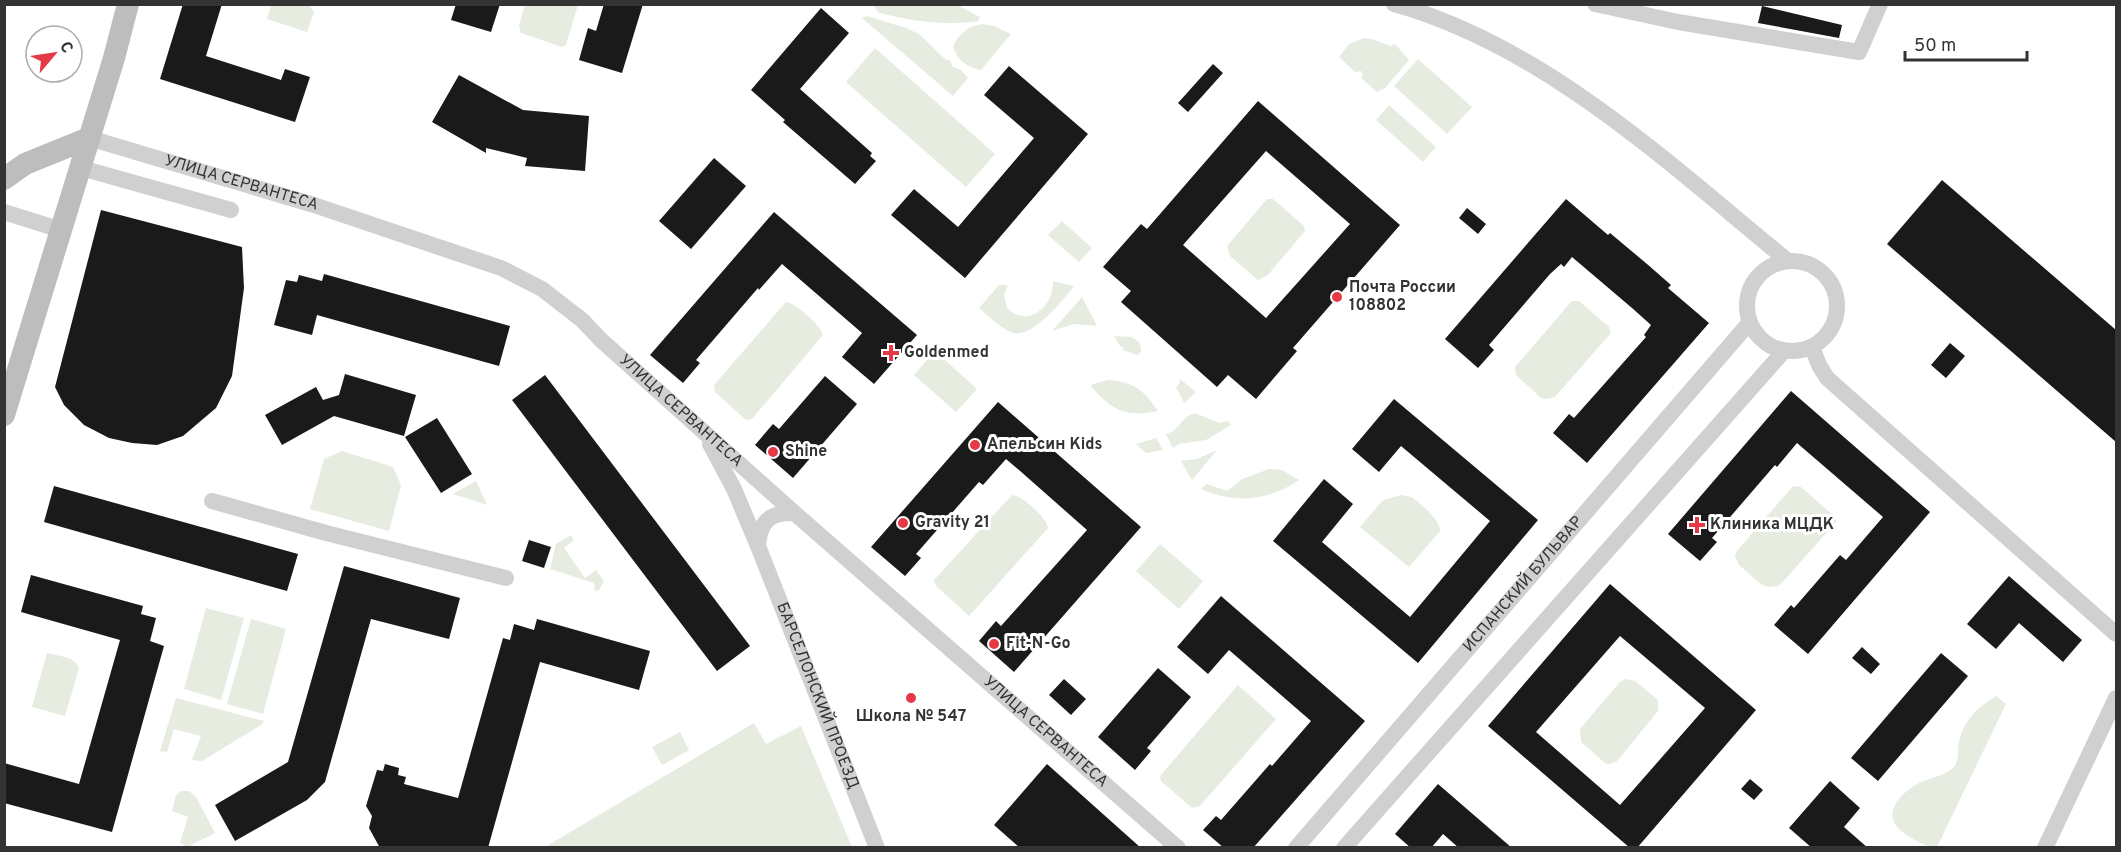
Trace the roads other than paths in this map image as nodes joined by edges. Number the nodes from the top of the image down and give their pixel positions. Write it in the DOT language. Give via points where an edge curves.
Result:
graph roads {
  1 [pos="128,4"];
  2 [pos="1394,4"];
  3 [pos="1595,4"];
  4 [pos="1880,4"];
  5 [pos="89,138"];
  6 [pos="81,168"];
  7 [pos="4,179"];
  8 [pos="231,210"];
  9 [pos="4,212"];
  10 [pos="61,230"];
  11 [pos="1788,261"];
  12 [pos="1750,322"];
  13 [pos="1812,347"];
  14 [pos="1784,351"];
  15 [pos="4,415"];
  16 [pos="704,432"];
  17 [pos="212,501"];
  18 [pos="794,513"];
  19 [pos="758,546"];
  20 [pos="506,578"];
  21 [pos="2116,634"];
  22 [pos="2116,698"];
  23 [pos="877,848"];
  24 [pos="1178,848"];
  25 [pos="1296,848"];
  26 [pos="1344,848"];
  27 [pos="2045,848"];
  1 -- 5 [label="street"];
  2 -- 11 [label="street" via="1474,35 1557,80 1613,118"];
  3 -- 4 [label="street" via="1859,52"];
  5 -- 6 [label="street"];
  5 -- 7 [label="street" via="25,164"];
  5 -- 16 [label="street, УЛИЦА СЕРВАНТЕСА" via="314,205 522,277 582,320"];
  6 -- 8 [label="street"];
  6 -- 10 [label="street"];
  9 -- 10 [label="street"];
  10 -- 15 [label="street"];
  11 -- 12 [label="street" via="1762,272 1753,283 1748,296"];
  11 -- 13 [label="street" via="1803,262 1817,269 1829,280 1835,294 1837,310 1833,325 1825,338"];
  12 -- 14 [label="street" via="1757,336"];
  12 -- 25 [label="street, ИСПАНСКИЙ БУЛЬВАР"];
  13 -- 14 [label="street"];
  13 -- 21 [label="street" via="1827,378"];
  14 -- 26 [label="street"];
  16 -- 18 [label="street, УЛИЦА СЕРВАНТЕСА"];
  16 -- 19 [label="street, БАРСЕЛОНСКИЙ ПРОЕЗД"];
  17 -- 20 [label="street"];
  18 -- 19 [label="street" via="782,513 764,524"];
  18 -- 24 [label="street, УЛИЦА СЕРВАНТЕСА"];
  19 -- 23 [label="street, БАРСЕЛОНСКИЙ ПРОЕЗД"];
  22 -- 27 [label="street"];
}
